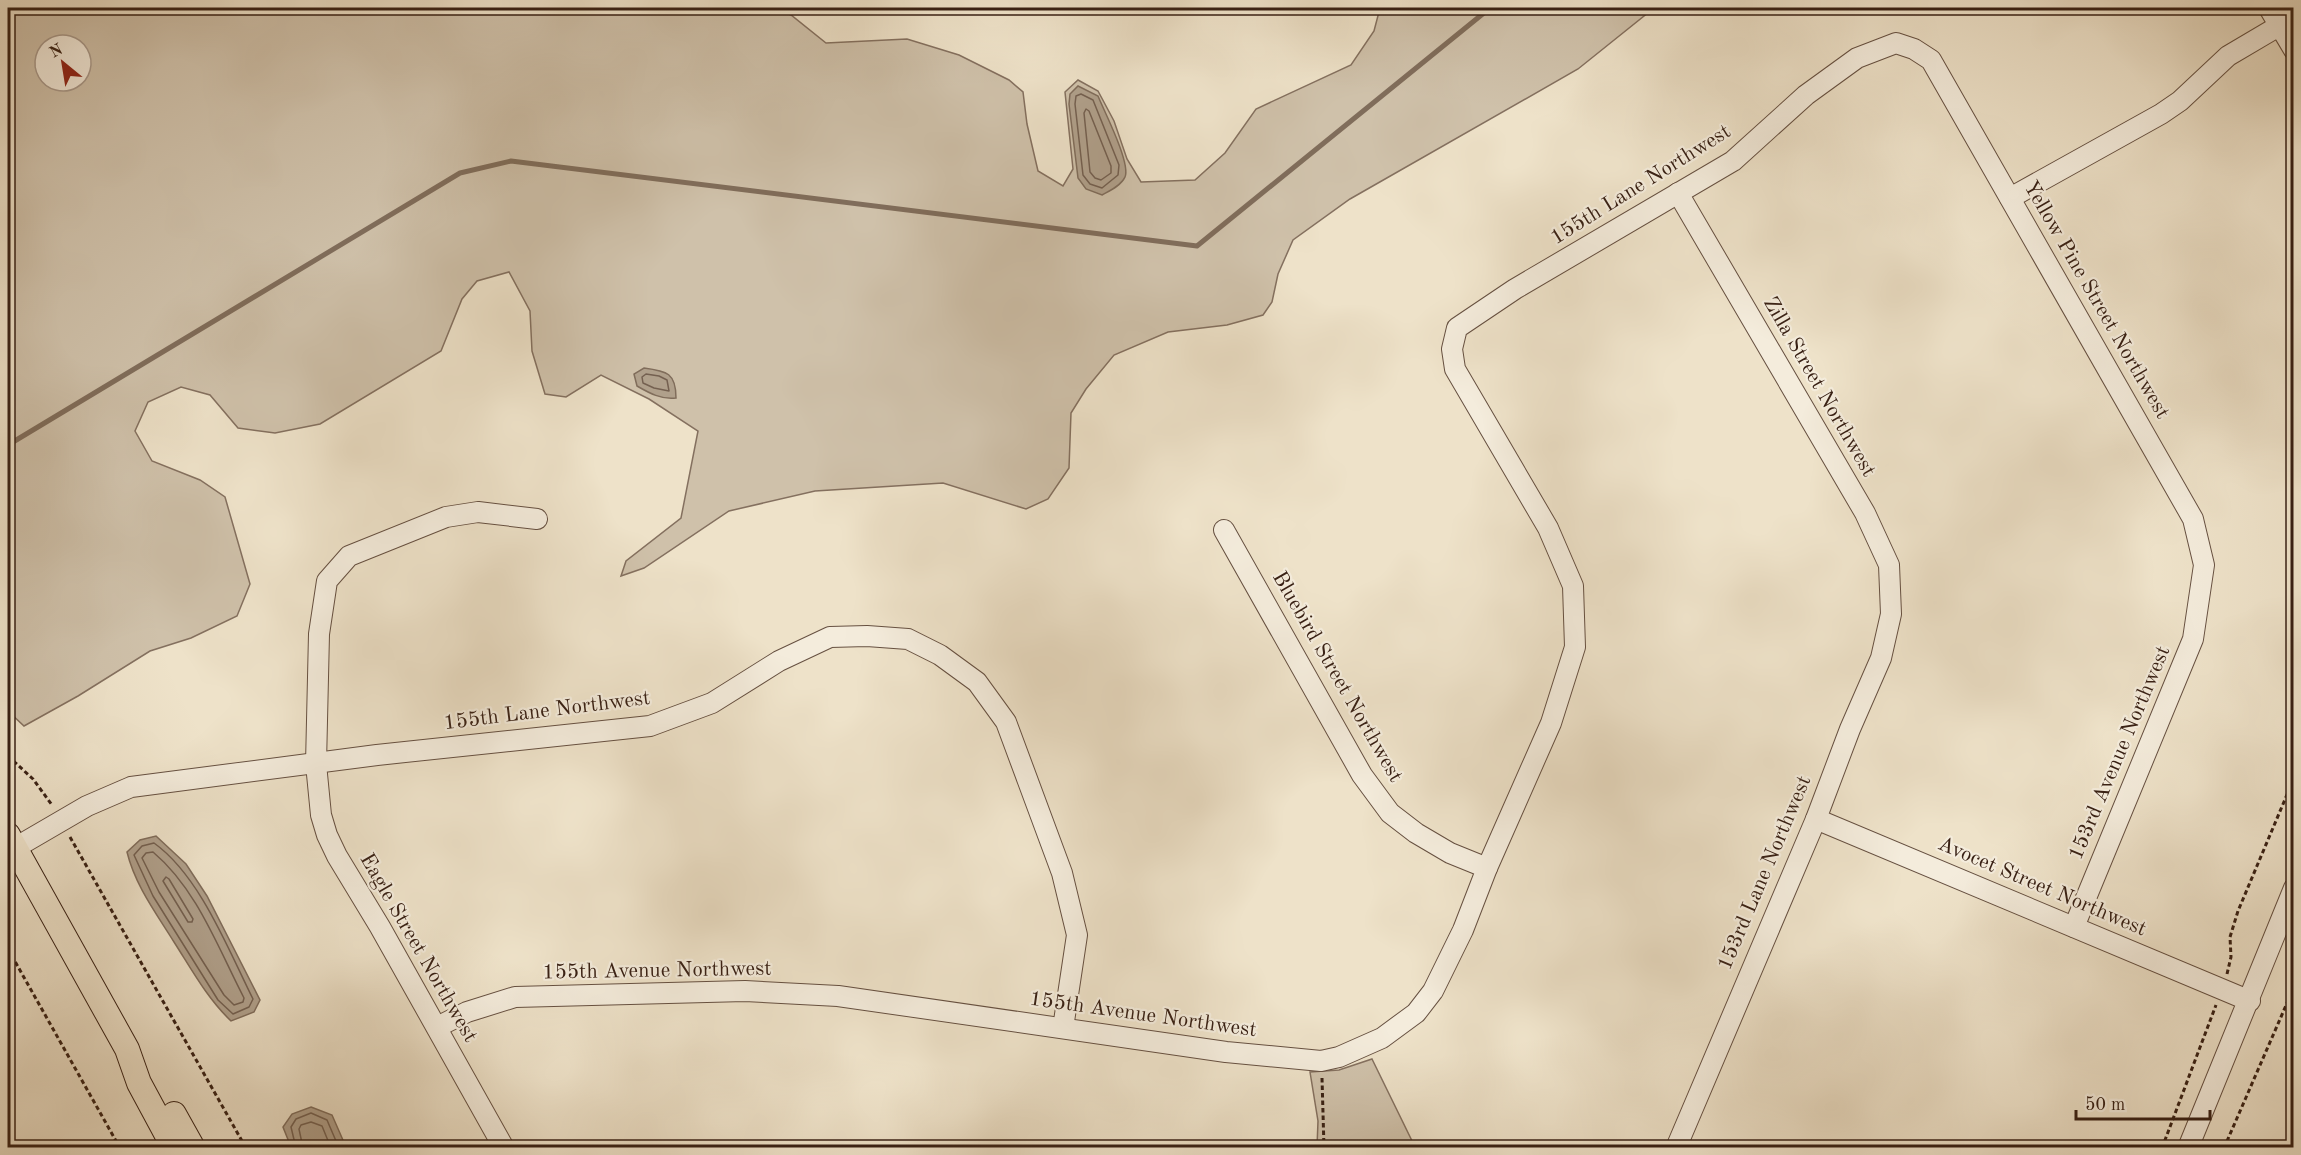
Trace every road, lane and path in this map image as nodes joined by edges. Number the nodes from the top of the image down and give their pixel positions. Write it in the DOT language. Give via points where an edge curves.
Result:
graph roads {
  1 [pos="2269,8"];
  2 [pos="2287,21"];
  3 [pos="1908,46"];
  4 [pos="2294,51"];
  5 [pos="1678,193"];
  6 [pos="2010,198"];
  7 [pos="537,519"];
  8 [pos="1224,530"];
  9 [pos="2200,596"];
  10 [pos="1891,614"];
  11 [pos="1575,625"];
  12 [pos="8,756"];
  13 [pos="316,764"];
  14 [pos="2294,778"];
  15 [pos="52,805"];
  16 [pos="1816,819"];
  17 [pos="71,838"];
  18 [pos="10,845"];
  19 [pos="1487,868"];
  20 [pos="2294,888"];
  21 [pos="2074,927"];
  22 [pos="8,949"];
  23 [pos="2230,964"];
  24 [pos="2294,987"];
  25 [pos="2250,1000"];
  26 [pos="2216,1007"];
  27 [pos="437,1027"];
  28 [pos="1063,1028"];
  29 [pos="127,1049"];
  30 [pos="1321,1061"];
  31 [pos="120,1148"];
  32 [pos="174,1148"];
  33 [pos="193,1148"];
  34 [pos="246,1148"];
  35 [pos="504,1148"];
  36 [pos="1324,1148"];
  37 [pos="1676,1148"];
  38 [pos="2162,1148"];
  39 [pos="2188,1148"];
  40 [pos="2224,1148"];
  1 -- 2 [label="street"];
  2 -- 4 [label="street"];
  2 -- 6 [label="street" via="2228,56 2161,114"];
  3 -- 5 [label="street, 155th Lane Northwest" via="1896,43 1857,58 1806,94 1733,161"];
  3 -- 6 [label="street, Yellow Pine Street Northwest" via="1931,60"];
  5 -- 10 [label="street, Zilla Street Northwest" via="1865,513 1889,566"];
  5 -- 11 [label="street, 155th Lane Northwest" via="1515,290 1456,330 1452,349 1455,369 1548,528 1573,586"];
  6 -- 9 [label="street, Yellow Pine Street Northwest" via="2193,519 2204,565"];
  7 -- 13 [label="street" via="478,513 446,517 349,556 327,581 320,624"];
  8 -- 19 [label="street, Bluebird Street Northwest" via="1362,775 1390,813 1450,853"];
  9 -- 21 [label="street, 153rd Avenue Northwest" via="2193,639"];
  10 -- 16 [label="street, 153rd Lane Northwest" via="1881,658"];
  11 -- 19 [label="street, 155th Avenue Northwest" via="1575,647 1551,723"];
  12 -- 15 [label="path" via="33,779"];
  13 -- 18 [label="street, 155th Lane Northwest" via="130,788"];
  13 -- 27 [label="street, Eagle Street Northwest" via="321,814 332,846"];
  13 -- 28 [label="street, 155th Lane Northwest" via="650,726 712,703 779,661 830,637 908,639 940,655 977,682 1006,722 1062,873 1077,935"];
  14 -- 23 [label="path" via="2238,911 2230,938"];
  16 -- 21 [label="street, Avocet Street Northwest"];
  16 -- 37 [label="street, 153rd Lane Northwest"];
  17 -- 34 [label="path"];
  18 -- 29 [label="main road"];
  19 -- 30 [label="street, 155th Avenue Northwest" via="1463,930 1433,991 1416,1013 1382,1038 1339,1058"];
  20 -- 25 [label="street"];
  21 -- 25 [label="street, Avocet Street Northwest"];
  22 -- 31 [label="path"];
  24 -- 40 [label="path"];
  25 -- 39 [label="street"];
  26 -- 38 [label="path"];
  27 -- 28 [label="street, 155th Avenue Northwest" via="467,1012 515,997 745,991 838,996"];
  27 -- 35 [label="street, Eagle Street Northwest"];
  28 -- 30 [label="street, 155th Avenue Northwest" via="1226,1052"];
  29 -- 32 [label="main road" via="139,1083"];
  29 -- 33 [label="main road" via="150,1076"];
  30 -- 36 [label="path"];
}
